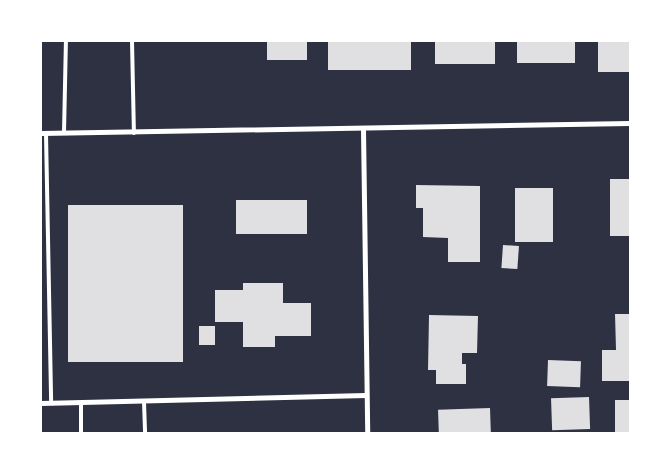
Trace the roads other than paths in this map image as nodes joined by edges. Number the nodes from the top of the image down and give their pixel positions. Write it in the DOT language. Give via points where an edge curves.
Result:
graph roads {
  1 [pos="66,41"];
  2 [pos="132,41"];
  3 [pos="630,123"];
  4 [pos="362,129"];
  5 [pos="134,132"];
  6 [pos="44,133"];
  7 [pos="64,133"];
  8 [pos="366,396"];
  9 [pos="144,402"];
  10 [pos="41,403"];
  11 [pos="51,403"];
  12 [pos="81,403"];
  13 [pos="81,433"];
  14 [pos="145,433"];
  15 [pos="367,433"];
  1 -- 7 [label="lane"];
  2 -- 5 [label="lane"];
  3 -- 4 [label="street"];
  4 -- 5 [label="street"];
  4 -- 8 [label="street"];
  5 -- 7 [label="street"];
  6 -- 7 [label="street"];
  6 -- 11 [label="lane"];
  8 -- 9 [label="street"];
  8 -- 15 [label="street"];
  9 -- 12 [label="street"];
  9 -- 14 [label="lane"];
  10 -- 11 [label="street"];
  11 -- 12 [label="street"];
  12 -- 13 [label="lane"];
}
